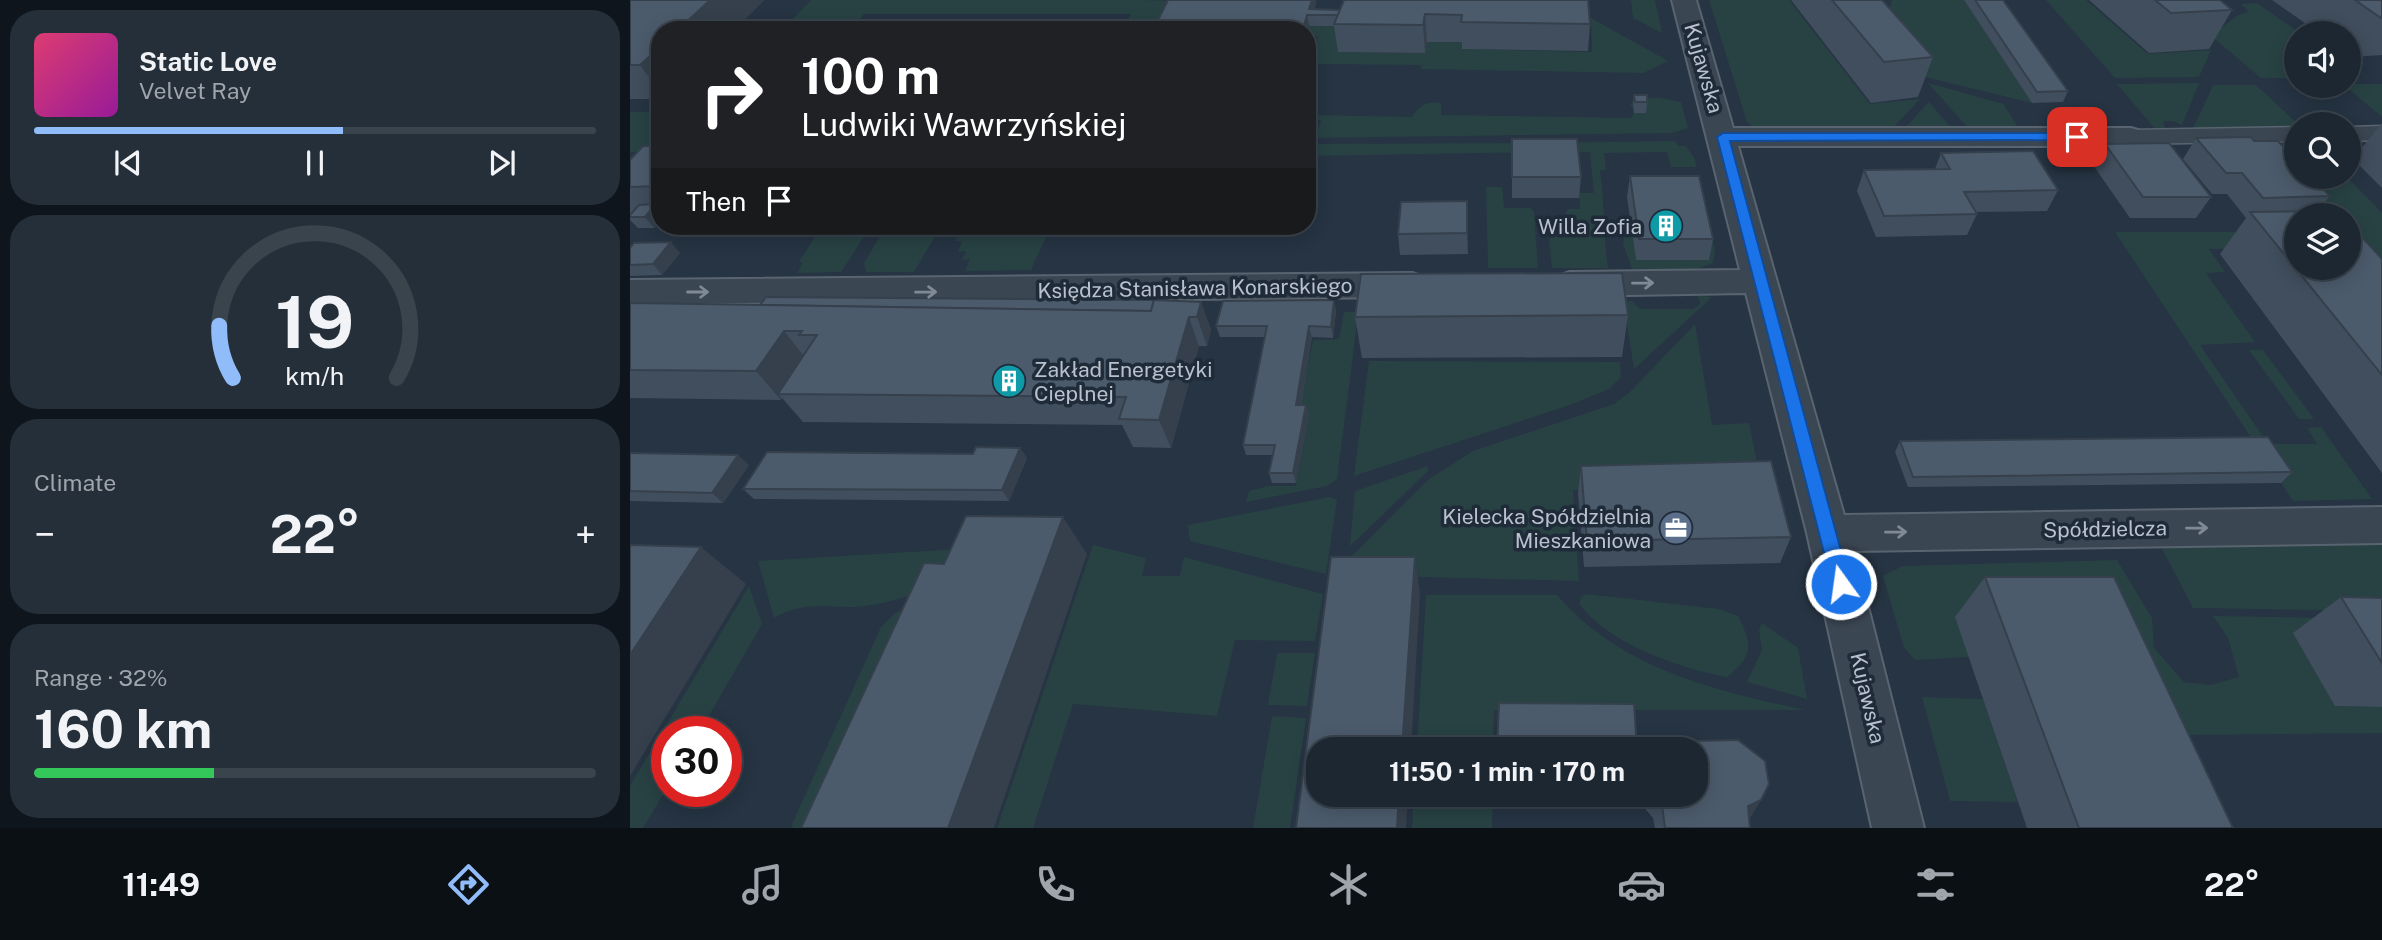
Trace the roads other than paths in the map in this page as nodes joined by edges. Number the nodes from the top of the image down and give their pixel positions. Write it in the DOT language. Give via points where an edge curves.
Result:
graph roads {
  1 [pos="1684,0"];
  2 [pos="2382,133"];
  3 [pos="2284,134"];
  4 [pos="2361,134"];
  5 [pos="1723,137"];
  6 [pos="2131,137"];
  7 [pos="1760,281"];
  8 [pos="1532,284"];
  9 [pos="1450,285"];
  10 [pos="630,292"];
  11 [pos="2382,525"];
  12 [pos="1828,533"];
  13 [pos="1898,828"];
  1 -- 5 [label="street, Kujawska"];
  2 -- 4 [label="street"];
  3 -- 6 [label="street"];
  5 -- 6 [label="street"];
  5 -- 7 [label="street, Kujawska"];
  8 -- 7 [label="street, one-way"];
  7 -- 12 [label="street, Kujawska"];
  10 -- 9 [label="street, Księdza Stanisława Konarskiego, one-way"];
  12 -- 11 [label="street, Spółdzielcza, one-way"];
  12 -- 13 [label="street, Kujawska"];
}
